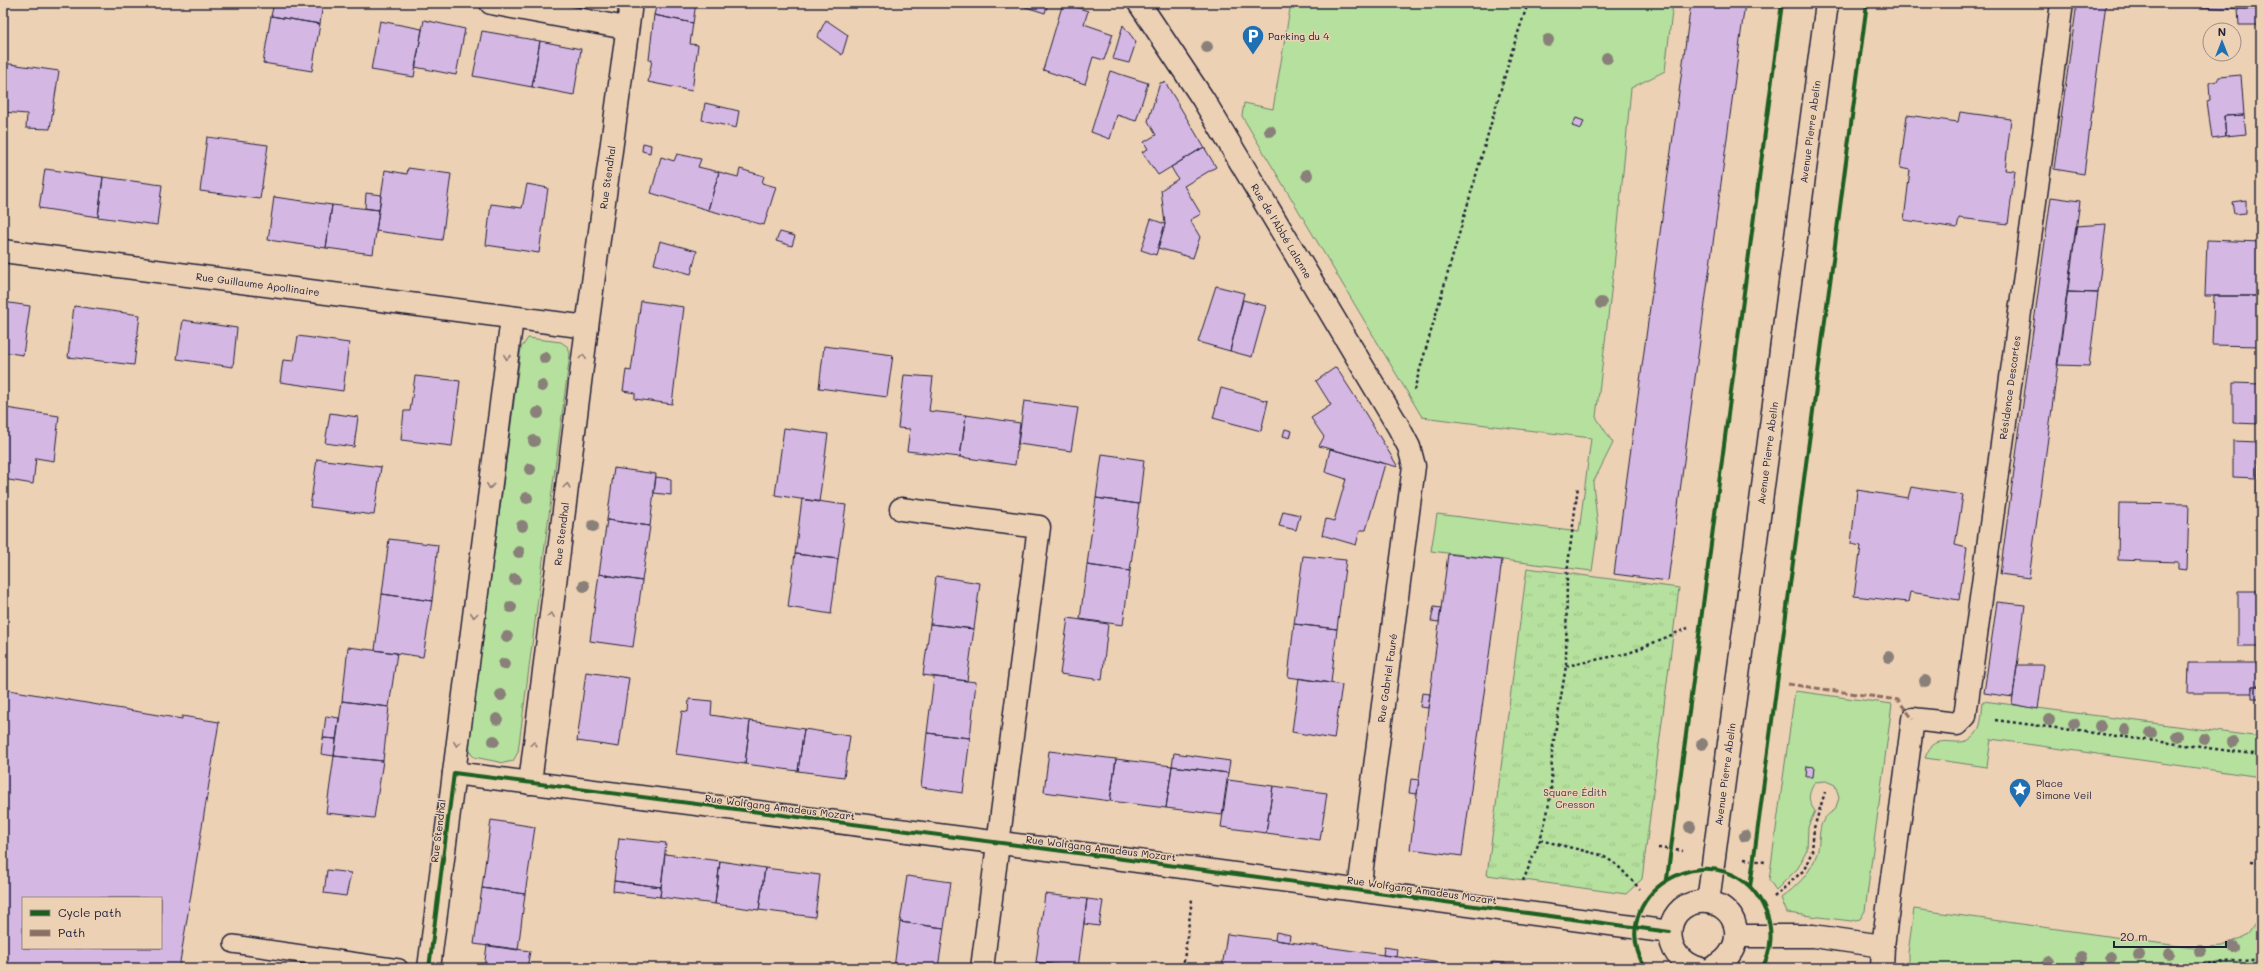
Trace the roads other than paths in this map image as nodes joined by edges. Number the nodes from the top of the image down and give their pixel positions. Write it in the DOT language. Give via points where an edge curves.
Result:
graph roads {
  1 [pos="491,3"];
  2 [pos="631,3"];
  3 [pos="1139,3"];
  4 [pos="1827,3"];
  5 [pos="2062,3"];
  6 [pos="626,28"];
  7 [pos="3,251"];
  8 [pos="512,318"];
  9 [pos="587,327"];
  10 [pos="1414,466"];
  11 [pos="901,509"];
  12 [pos="454,773"];
  13 [pos="530,783"];
  14 [pos="999,843"];
  15 [pos="1359,890"];
  16 [pos="1708,902"];
  17 [pos="1670,932"];
  18 [pos="1737,936"];
  19 [pos="233,944"];
  20 [pos="1883,946"];
  21 [pos="399,968"];
  22 [pos="429,968"];
  23 [pos="982,968"];
  24 [pos="1698,968"];
  25 [pos="1712,968"];
  26 [pos="1882,968"];
  1 -- 6 [label="street"];
  2 -- 6 [label="street, Rue Stendhal"];
  3 -- 10 [label="street, Rue de l'Abbé Lalanne" via="1203,99 1398,426 1409,447"];
  4 -- 16 [label="street, Avenue Pierre Abelin"];
  5 -- 20 [label="street, Résidence Descartes" via="1965,716 1957,724 1913,719"];
  6 -- 9 [label="street, Rue Stendhal"];
  7 -- 8 [label="street, Rue Guillaume Apollinaire"];
  8 -- 9 [label="street"];
  8 -- 12 [label="street, Rue Stendhal, one-way"];
  13 -- 9 [label="street, Rue Stendhal, one-way"];
  10 -- 15 [label="street, Rue Gabriel Fauré"];
  11 -- 14 [label="street" via="1040,527"];
  12 -- 13 [label="street"];
  12 -- 22 [label="street, Rue Stendhal"];
  13 -- 14 [label="street, Rue Wolfgang Amadeus Mozart"];
  14 -- 15 [label="street, Rue Wolfgang Amadeus Mozart"];
  14 -- 23 [label="street"];
  15 -- 17 [label="street, Rue Wolfgang Amadeus Mozart"];
  16 -- 17 [label="street" via="1698,902 1679,912"];
  16 -- 18 [label="street" via="1718,905 1732,917"];
  17 -- 24 [label="street" via="1674,952 1681,960"];
  18 -- 20 [label="street" via="1813,936"];
  18 -- 25 [label="street" via="1730,957"];
  19 -- 21 [label="lane"];
  20 -- 26 [label="street"];
}
